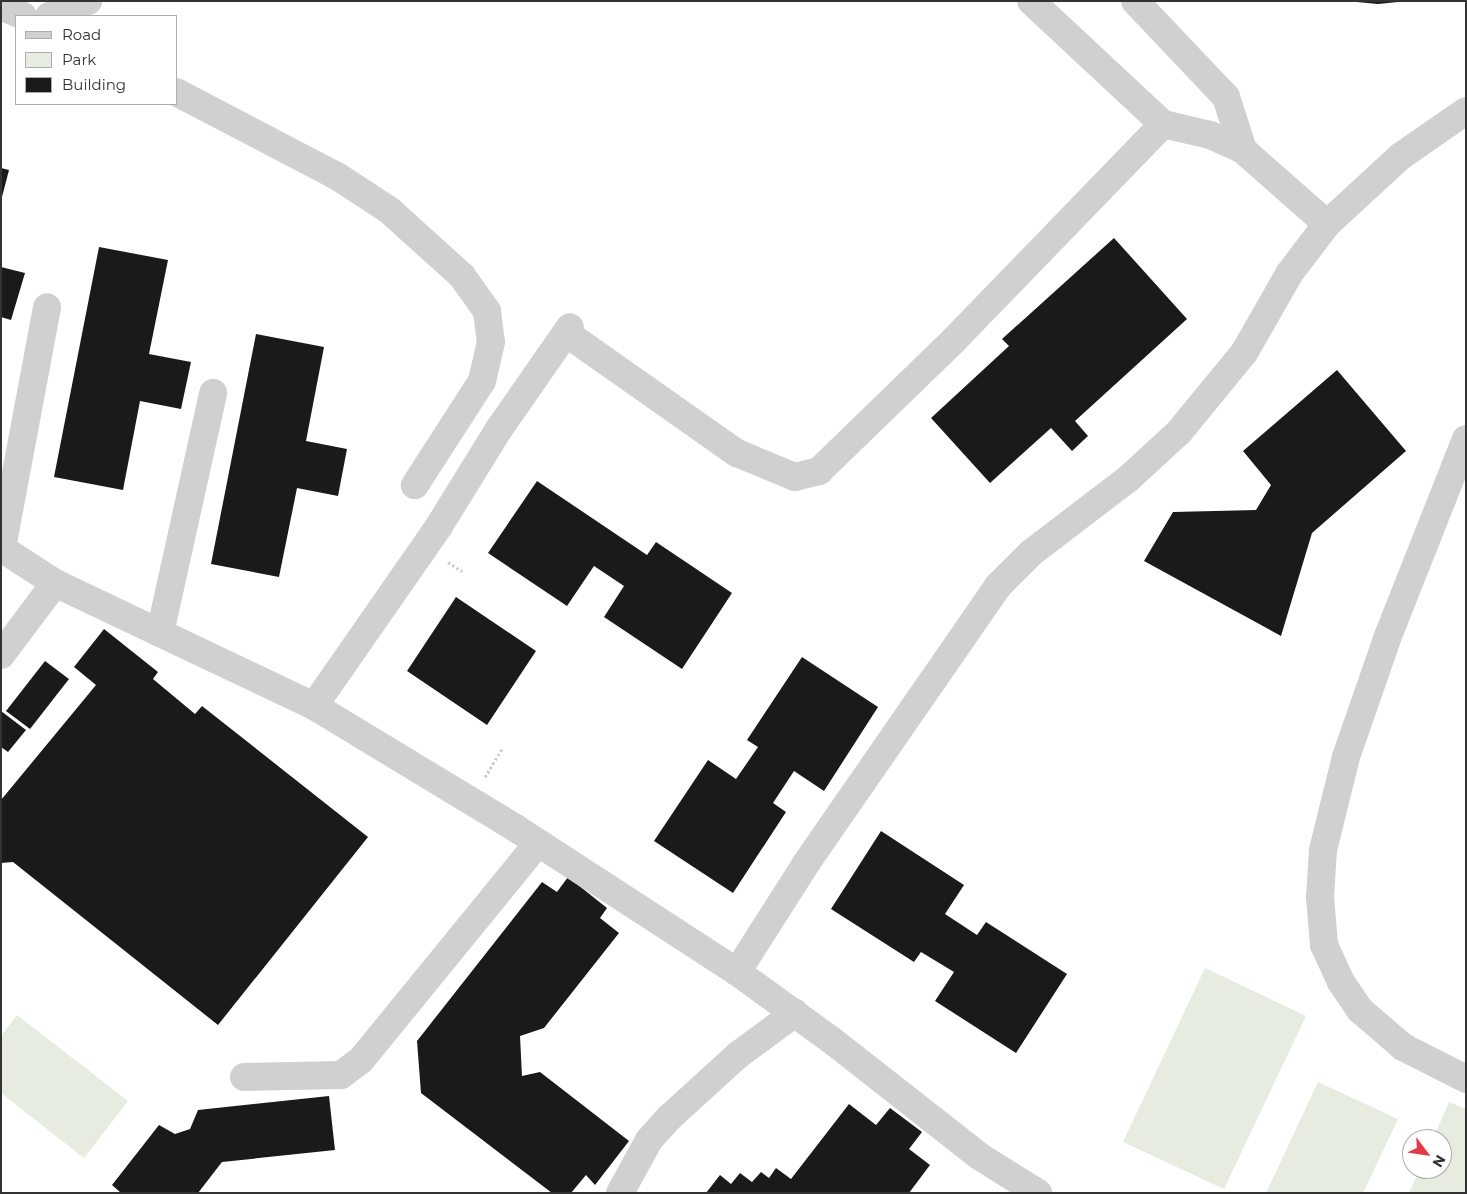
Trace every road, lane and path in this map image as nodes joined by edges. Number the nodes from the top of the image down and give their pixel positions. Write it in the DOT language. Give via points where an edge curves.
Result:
graph roads {
  1 [pos="88,1"];
  2 [pos="1031,1"];
  3 [pos="1135,1"];
  4 [pos="1,6"];
  5 [pos="21,15"];
  6 [pos="52,15"];
  7 [pos="178,93"];
  8 [pos="1466,111"];
  9 [pos="1163,124"];
  10 [pos="1243,150"];
  11 [pos="1326,224"];
  12 [pos="47,307"];
  13 [pos="213,393"];
  14 [pos="1466,439"];
  15 [pos="415,485"];
  16 [pos="1,548"];
  17 [pos="54,583"];
  18 [pos="160,634"];
  19 [pos="1,655"];
  20 [pos="314,706"];
  21 [pos="538,843"];
  22 [pos="737,972"];
  23 [pos="795,1013"];
  24 [pos="244,1077"];
  25 [pos="1466,1078"];
  26 [pos="620,1193"];
  27 [pos="1038,1193"];
  1 -- 6 [label="street"];
  2 -- 9 [label="street"];
  3 -- 10 [label="street" via="1226,97"];
  4 -- 5 [label="street"];
  7 -- 15 [label="street" via="337,176 389,210 462,276 487,311 491,342 482,381"];
  8 -- 11 [label="street" via="1401,156"];
  9 -- 10 [label="street" via="1210,135"];
  9 -- 20 [label="street" via="954,340 819,471 795,477 737,453 568,330 499,429 439,526"];
  10 -- 11 [label="street"];
  11 -- 22 [label="street" via="1289,274 1244,353 1179,432 1129,478 1031,553 981,608"];
  12 -- 16 [label="street"];
  13 -- 18 [label="street"];
  14 -- 25 [label="street" via="1387,639 1346,757 1323,850 1320,897 1324,944 1341,982 1360,1010 1403,1047"];
  16 -- 17 [label="street"];
  17 -- 18 [label="street"];
  17 -- 19 [label="street"];
  18 -- 20 [label="street"];
  20 -- 21 [label="street"];
  21 -- 22 [label="street"];
  21 -- 24 [label="street" via="361,1060 341,1075"];
  22 -- 23 [label="street"];
  23 -- 26 [label="street" via="738,1055 670,1117 649,1140"];
  23 -- 27 [label="street" via="979,1156"];
}
